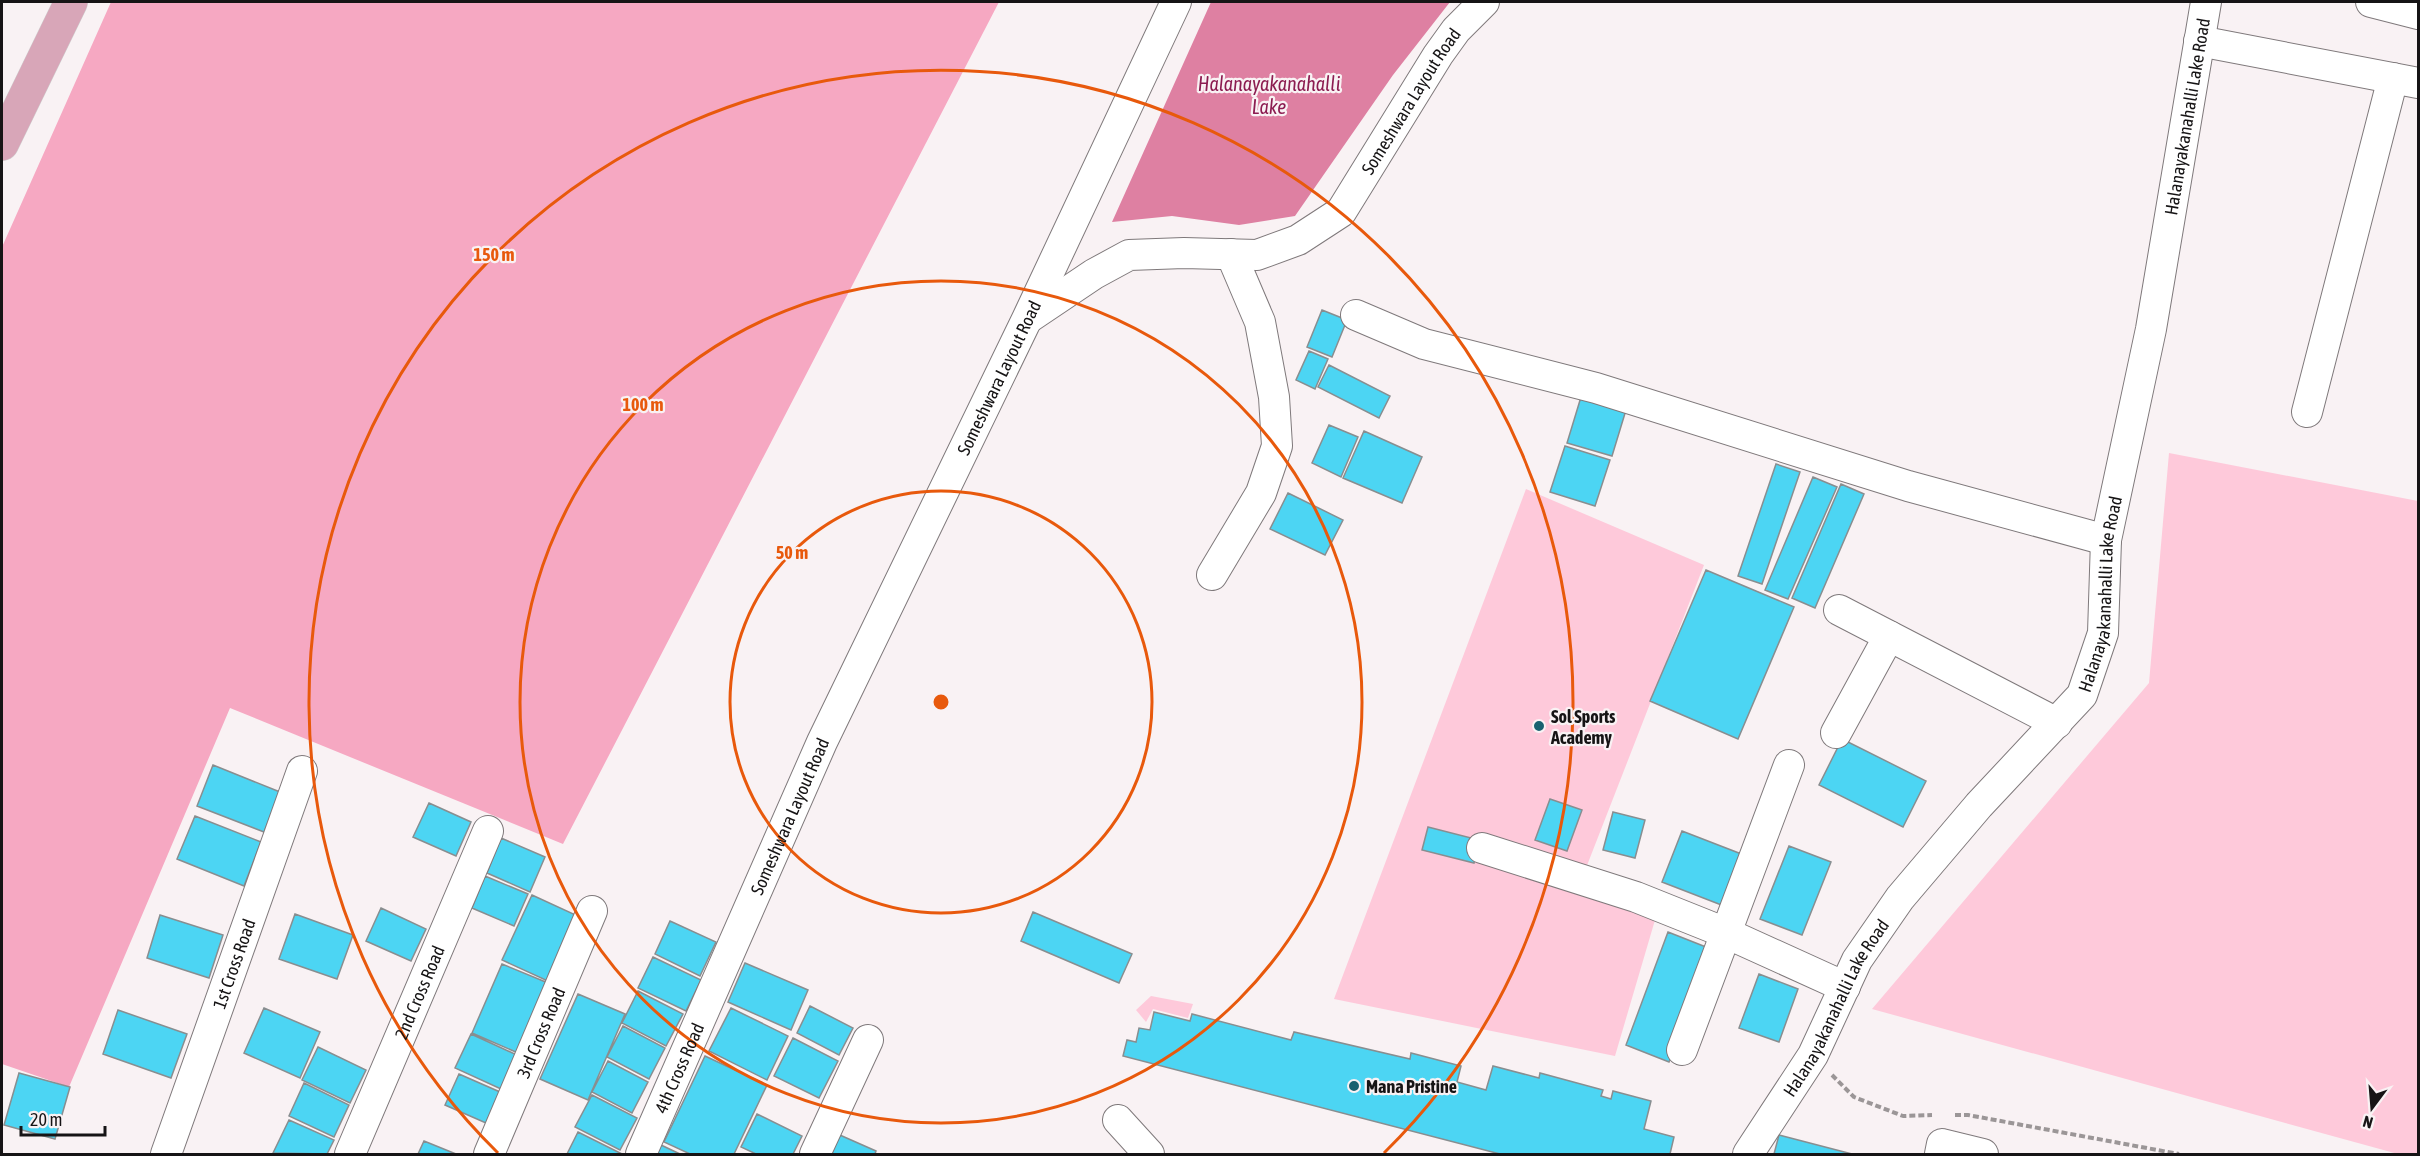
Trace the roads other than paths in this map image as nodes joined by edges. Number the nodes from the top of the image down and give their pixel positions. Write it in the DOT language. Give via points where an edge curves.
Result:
graph roads {
  1 [pos="71,2"];
  2 [pos="1176,2"];
  3 [pos="1484,2"];
  4 [pos="2206,2"];
  5 [pos="2371,2"];
  6 [pos="2418,14"];
  7 [pos="2199,41"];
  8 [pos="2406,81"];
  9 [pos="2,144"];
  10 [pos="1231,254"];
  11 [pos="1356,315"];
  12 [pos="1028,319"];
  13 [pos="2307,412"];
  14 [pos="2106,540"];
  15 [pos="1212,575"];
  16 [pos="1839,610"];
  17 [pos="1889,636"];
  18 [pos="2057,723"];
  19 [pos="1836,733"];
  20 [pos="1789,765"];
  21 [pos="302,771"];
  22 [pos="488,831"];
  23 [pos="1482,848"];
  24 [pos="592,911"];
  25 [pos="1726,933"];
  26 [pos="718,979"];
  27 [pos="1845,987"];
  28 [pos="868,1040"];
  29 [pos="1682,1050"];
  30 [pos="1118,1120"];
  31 [pos="166,1155"];
  32 [pos="350,1155"];
  33 [pos="489,1155"];
  34 [pos="641,1155"];
  35 [pos="815,1155"];
  36 [pos="1149,1155"];
  37 [pos="1748,1155"];
  38 [pos="1940,1155"];
  39 [pos="1983,1155"];
  1 -- 9 [label="main road"];
  2 -- 12 [label="street"];
  3 -- 10 [label="street, Someshwara Layout Road" via="1438,55 1341,212 1298,240 1257,255"];
  4 -- 7 [label="street, Halanayakanahalli Lake Road"];
  5 -- 6 [label="street"];
  7 -- 8 [label="street"];
  7 -- 14 [label="street, Halanayakanahalli Lake Road" via="2151,329"];
  8 -- 13 [label="street"];
  10 -- 12 [label="street, Someshwara Layout Road" via="1129,255"];
  10 -- 15 [label="street" via="1260,322 1274,397 1277,447 1261,493"];
  11 -- 14 [label="street" via="1424,344 1596,388 1908,486"];
  12 -- 26 [label="street, Someshwara Layout Road" via="822,742"];
  14 -- 18 [label="street, Halanayakanahalli Lake Road" via="2103,633 2082,696"];
  16 -- 17 [label="street"];
  17 -- 18 [label="street"];
  17 -- 19 [label="street"];
  18 -- 27 [label="street, Halanayakanahalli Lake Road" via="1900,898 1857,960"];
  20 -- 25 [label="street"];
  21 -- 31 [label="street, 1st Cross Road"];
  22 -- 32 [label="street, 2nd Cross Road"];
  23 -- 25 [label="street" via="1636,897"];
  24 -- 33 [label="street, 3rd Cross Road"];
  25 -- 27 [label="street"];
  25 -- 29 [label="street"];
  26 -- 34 [label="street, 4th Cross Road"];
  27 -- 37 [label="street, Halanayakanahalli Lake Road" via="1813,1055"];
  28 -- 35 [label="street"];
  30 -- 36 [label="street"];
  38 -- 39 [label="street" via="1942,1144"];
}
